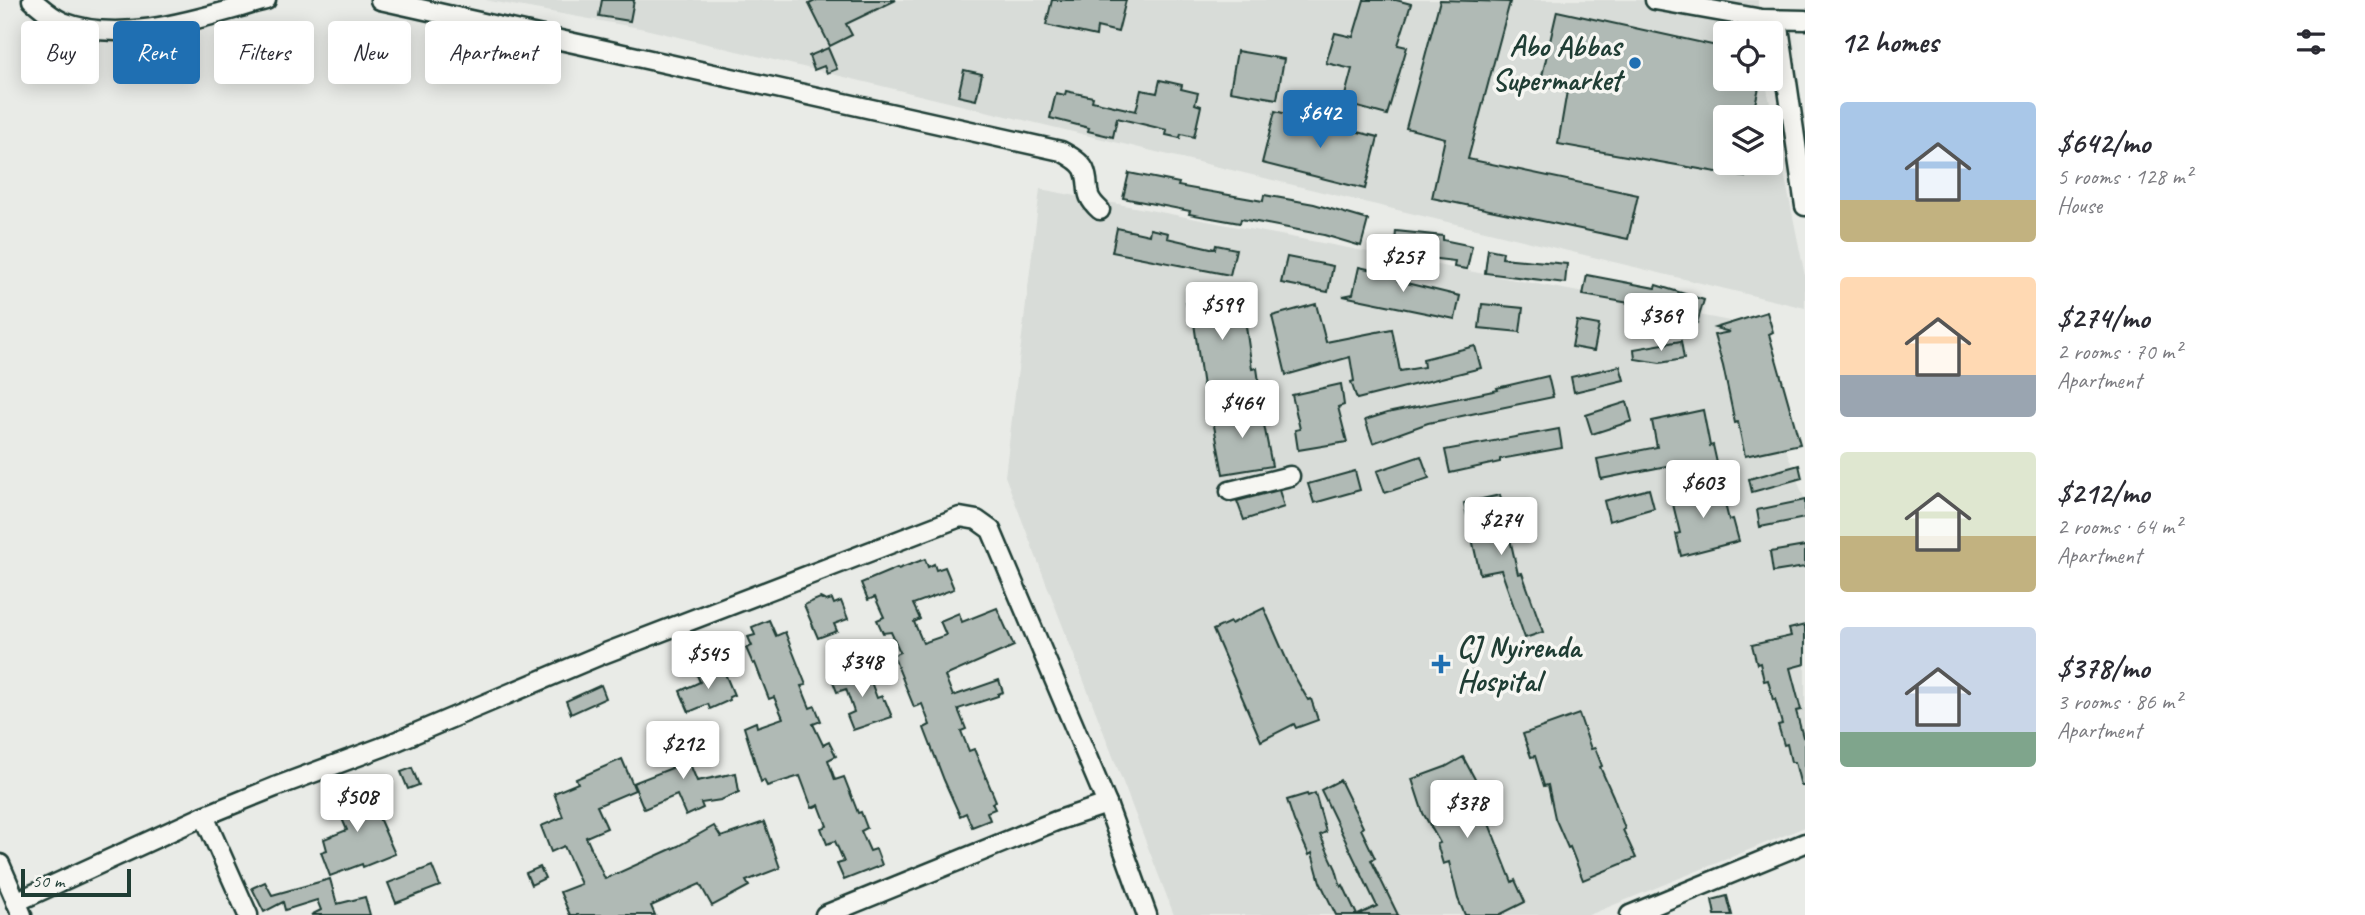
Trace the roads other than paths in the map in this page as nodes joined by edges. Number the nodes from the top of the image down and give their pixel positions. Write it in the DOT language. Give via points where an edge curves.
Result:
graph roads {
  1 [pos="32,0"];
  2 [pos="266,0"];
  3 [pos="380,0"];
  4 [pos="1655,0"];
  5 [pos="1763,0"];
  6 [pos="1770,19"];
  7 [pos="1805,20"];
  8 [pos="1805,206"];
  9 [pos="1100,210"];
  10 [pos="1290,476"];
  11 [pos="1230,491"];
  12 [pos="1107,804"];
  13 [pos="204,816"];
  14 [pos="1805,843"];
  15 [pos="0,864"];
  16 [pos="19,909"];
  17 [pos="248,915"];
  18 [pos="825,915"];
  19 [pos="1147,915"];
  20 [pos="1630,915"];
  1 -- 2 [label="street" via="61,21 100,30 163,26"];
  3 -- 9 [label="street" via="1061,151 1084,169 1092,203"];
  4 -- 6 [label="street"];
  5 -- 6 [label="street"];
  6 -- 7 [label="street"];
  6 -- 8 [label="street"];
  10 -- 11 [label="street"];
  12 -- 13 [label="street" via="991,530 977,520 960,517 603,654 385,747"];
  12 -- 18 [label="street"];
  12 -- 19 [label="street"];
  13 -- 16 [label="street"];
  13 -- 17 [label="street"];
  14 -- 20 [label="street"];
  15 -- 16 [label="street"];
}
